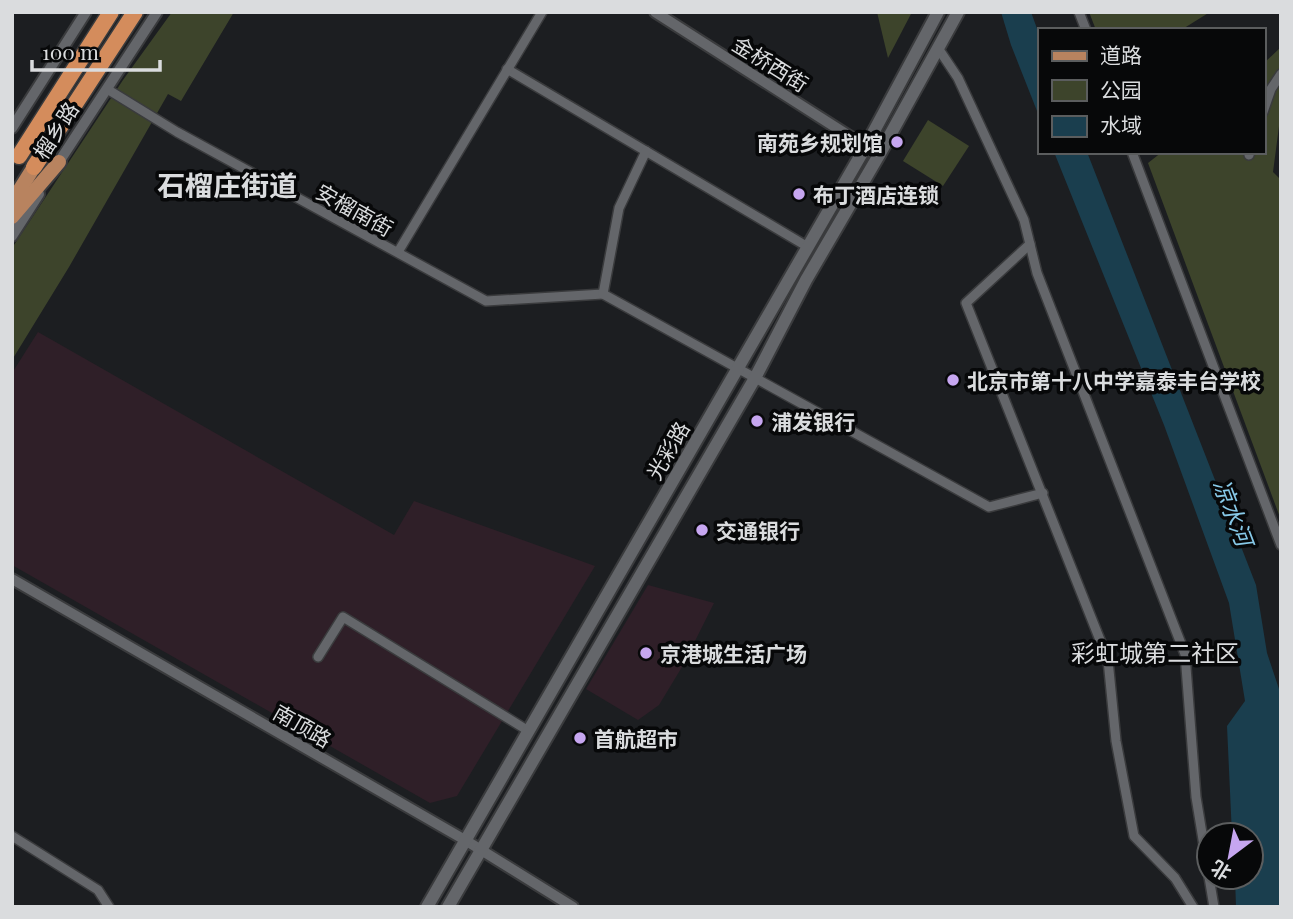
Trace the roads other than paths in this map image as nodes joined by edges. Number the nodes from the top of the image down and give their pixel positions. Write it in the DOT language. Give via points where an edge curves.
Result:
graph roads {
  1 [pos="86,12"];
  2 [pos="111,12"];
  3 [pos="135,12"];
  4 [pos="157,12"];
  5 [pos="542,12"];
  6 [pos="655,12"];
  7 [pos="958,12"];
  8 [pos="936,15"];
  9 [pos="938,48"];
  10 [pos="507,69"];
  11 [pos="1281,74"];
  12 [pos="107,89"];
  13 [pos="1265,105"];
  14 [pos="12,128"];
  15 [pos="866,146"];
  16 [pos="646,151"];
  17 [pos="1133,154"];
  18 [pos="880,155"];
  19 [pos="16,162"];
  20 [pos="59,162"];
  21 [pos="34,167"];
  22 [pos="12,202"];
  23 [pos="12,217"];
  24 [pos="12,236"];
  25 [pos="1030,244"];
  26 [pos="808,247"];
  27 [pos="398,252"];
  28 [pos="603,294"];
  29 [pos="738,369"];
  30 [pos="755,378"];
  31 [pos="1043,493"];
  32 [pos="1281,545"];
  33 [pos="12,579"];
  34 [pos="318,657"];
  35 [pos="527,730"];
  36 [pos="1200,821"];
  37 [pos="12,836"];
  38 [pos="465,840"];
  39 [pos="480,850"];
  40 [pos="108,907"];
  41 [pos="427,907"];
  42 [pos="448,907"];
  43 [pos="573,907"];
  44 [pos="1193,907"];
  1 -- 14 [label="street, 榴乡路"];
  2 -- 19 [label="highway, 榴乡路"];
  3 -- 21 [label="highway, 榴乡路"];
  4 -- 12 [label="street, 榴乡路"];
  5 -- 10 [label="street"];
  6 -- 15 [label="street, 金桥西街"];
  7 -- 9 [label="main road, 光彩路"];
  8 -- 15 [label="main road, 光彩路"];
  9 -- 18 [label="main road, 光彩路"];
  9 -- 25 [label="street" via="958,78 1024,220"];
  10 -- 16 [label="street"];
  10 -- 27 [label="street"];
  11 -- 13 [label="street"];
  12 -- 20 [label="street, 榴乡路"];
  12 -- 27 [label="street, 安榴南街"];
  15 -- 18 [label="street, 金桥西街"];
  15 -- 26 [label="main road, 光彩路"];
  16 -- 26 [label="street"];
  16 -- 28 [label="street" via="619,208"];
  17 -- 32 [label="street"];
  18 -- 30 [label="main road, 光彩路"];
  20 -- 23 [label="main road"];
  20 -- 24 [label="street, 榴乡路"];
  21 -- 22 [label="main road, 榴乡路"];
  25 -- 31 [label="street" via="966,303"];
  25 -- 36 [label="street" via="1037,273 1185,654"];
  26 -- 29 [label="main road, 光彩路"];
  27 -- 28 [label="street, 安榴南街" via="486,301"];
  28 -- 29 [label="street"];
  29 -- 30 [label="street"];
  29 -- 35 [label="main road, 光彩路"];
  30 -- 31 [label="street" via="989,507"];
  30 -- 39 [label="main road, 光彩路"];
  31 -- 44 [label="street" via="1108,660 1116,741 1134,836 1175,878"];
  33 -- 38 [label="street, 南顶路"];
  34 -- 35 [label="street" via="343,617"];
  35 -- 38 [label="main road, 光彩路"];
  37 -- 40 [label="street" via="98,890"];
  38 -- 39 [label="street, 南顶路"];
  38 -- 41 [label="main road, 光彩路"];
  39 -- 42 [label="main road, 光彩路"];
  39 -- 43 [label="street, 南顶路"];
}
